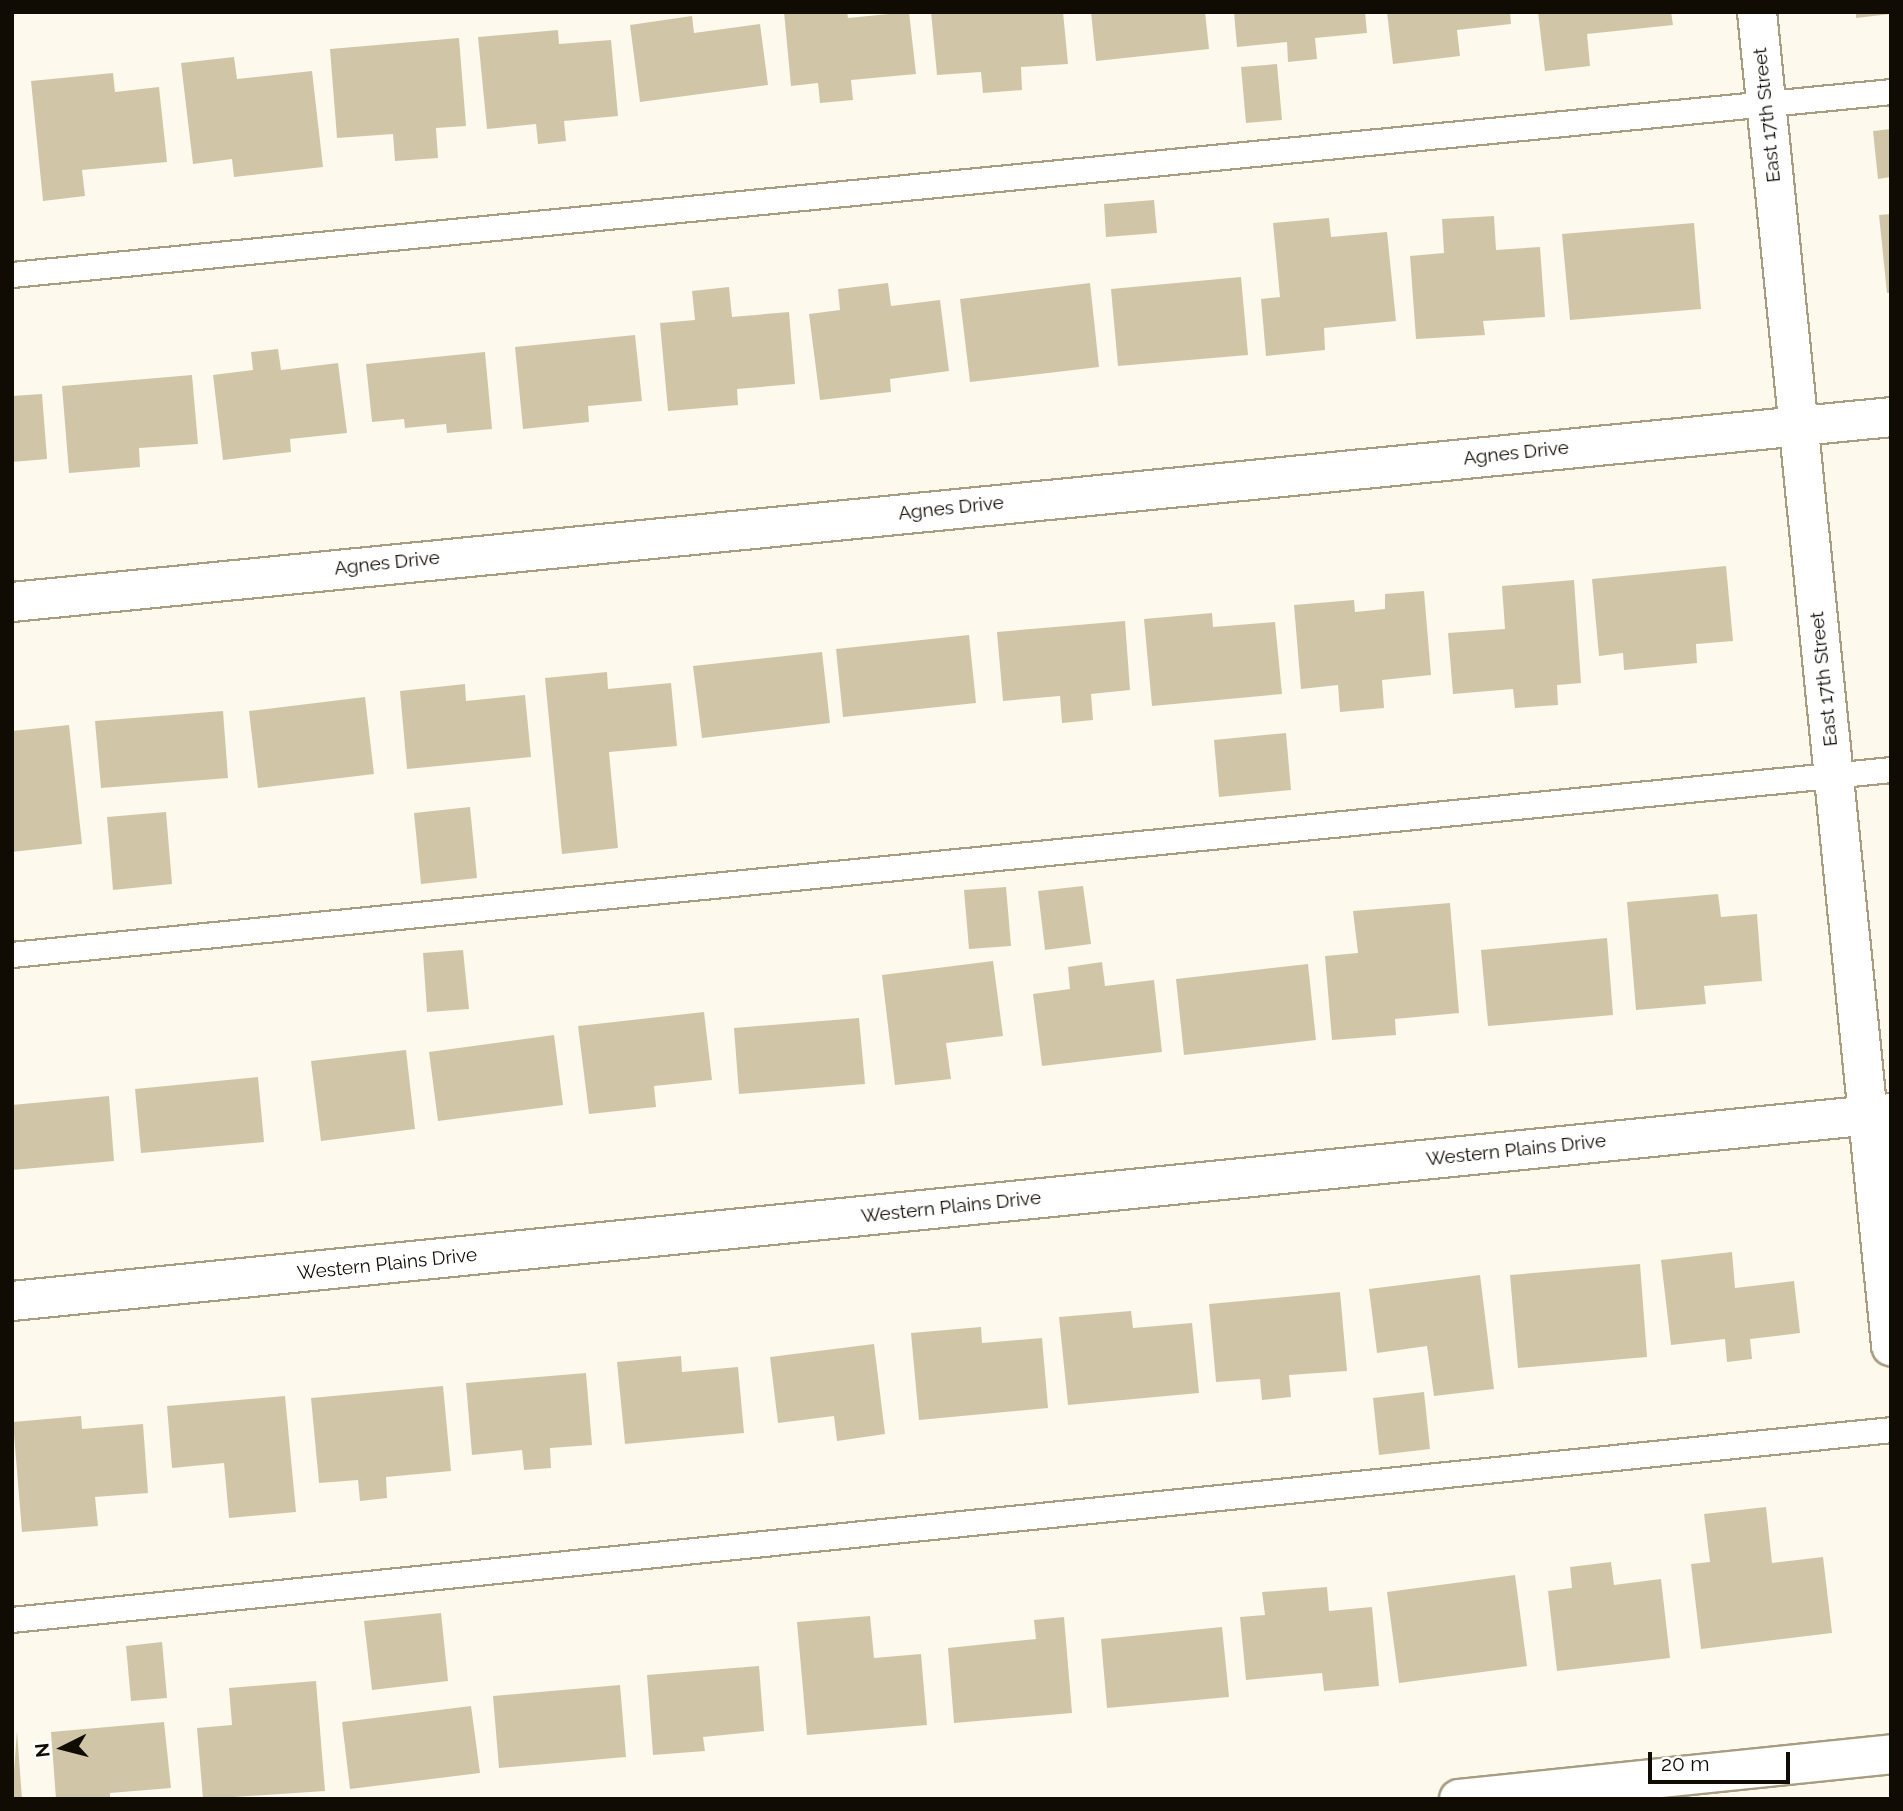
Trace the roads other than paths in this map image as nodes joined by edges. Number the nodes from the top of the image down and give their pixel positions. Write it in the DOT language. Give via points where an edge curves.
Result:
graph roads {
  1 [pos="1757,12"];
  2 [pos="1891,92"];
  3 [pos="1766,104"];
  4 [pos="12,275"];
  5 [pos="1891,417"];
  6 [pos="1798,426"];
  7 [pos="12,602"];
  8 [pos="1891,770"];
  9 [pos="1833,775"];
  10 [pos="12,955"];
  11 [pos="1879,1114"];
  12 [pos="12,1301"];
  13 [pos="1891,1346"];
  14 [pos="1891,1430"];
  15 [pos="12,1620"];
  16 [pos="1891,1755"];
  17 [pos="1459,1799"];
  1 -- 3 [label="street, East 17th Street"];
  2 -- 3 [label="lane"];
  3 -- 4 [label="lane"];
  3 -- 6 [label="street, East 17th Street"];
  5 -- 6 [label="street, Agnes Drive"];
  6 -- 7 [label="street, Agnes Drive"];
  6 -- 9 [label="street, East 17th Street"];
  8 -- 9 [label="lane"];
  9 -- 10 [label="lane"];
  9 -- 11 [label="street, East 17th Street"];
  11 -- 12 [label="street, Western Plains Drive"];
  11 -- 13 [label="street, East 17th Street"];
  14 -- 15 [label="lane"];
  16 -- 17 [label="street"];
}
